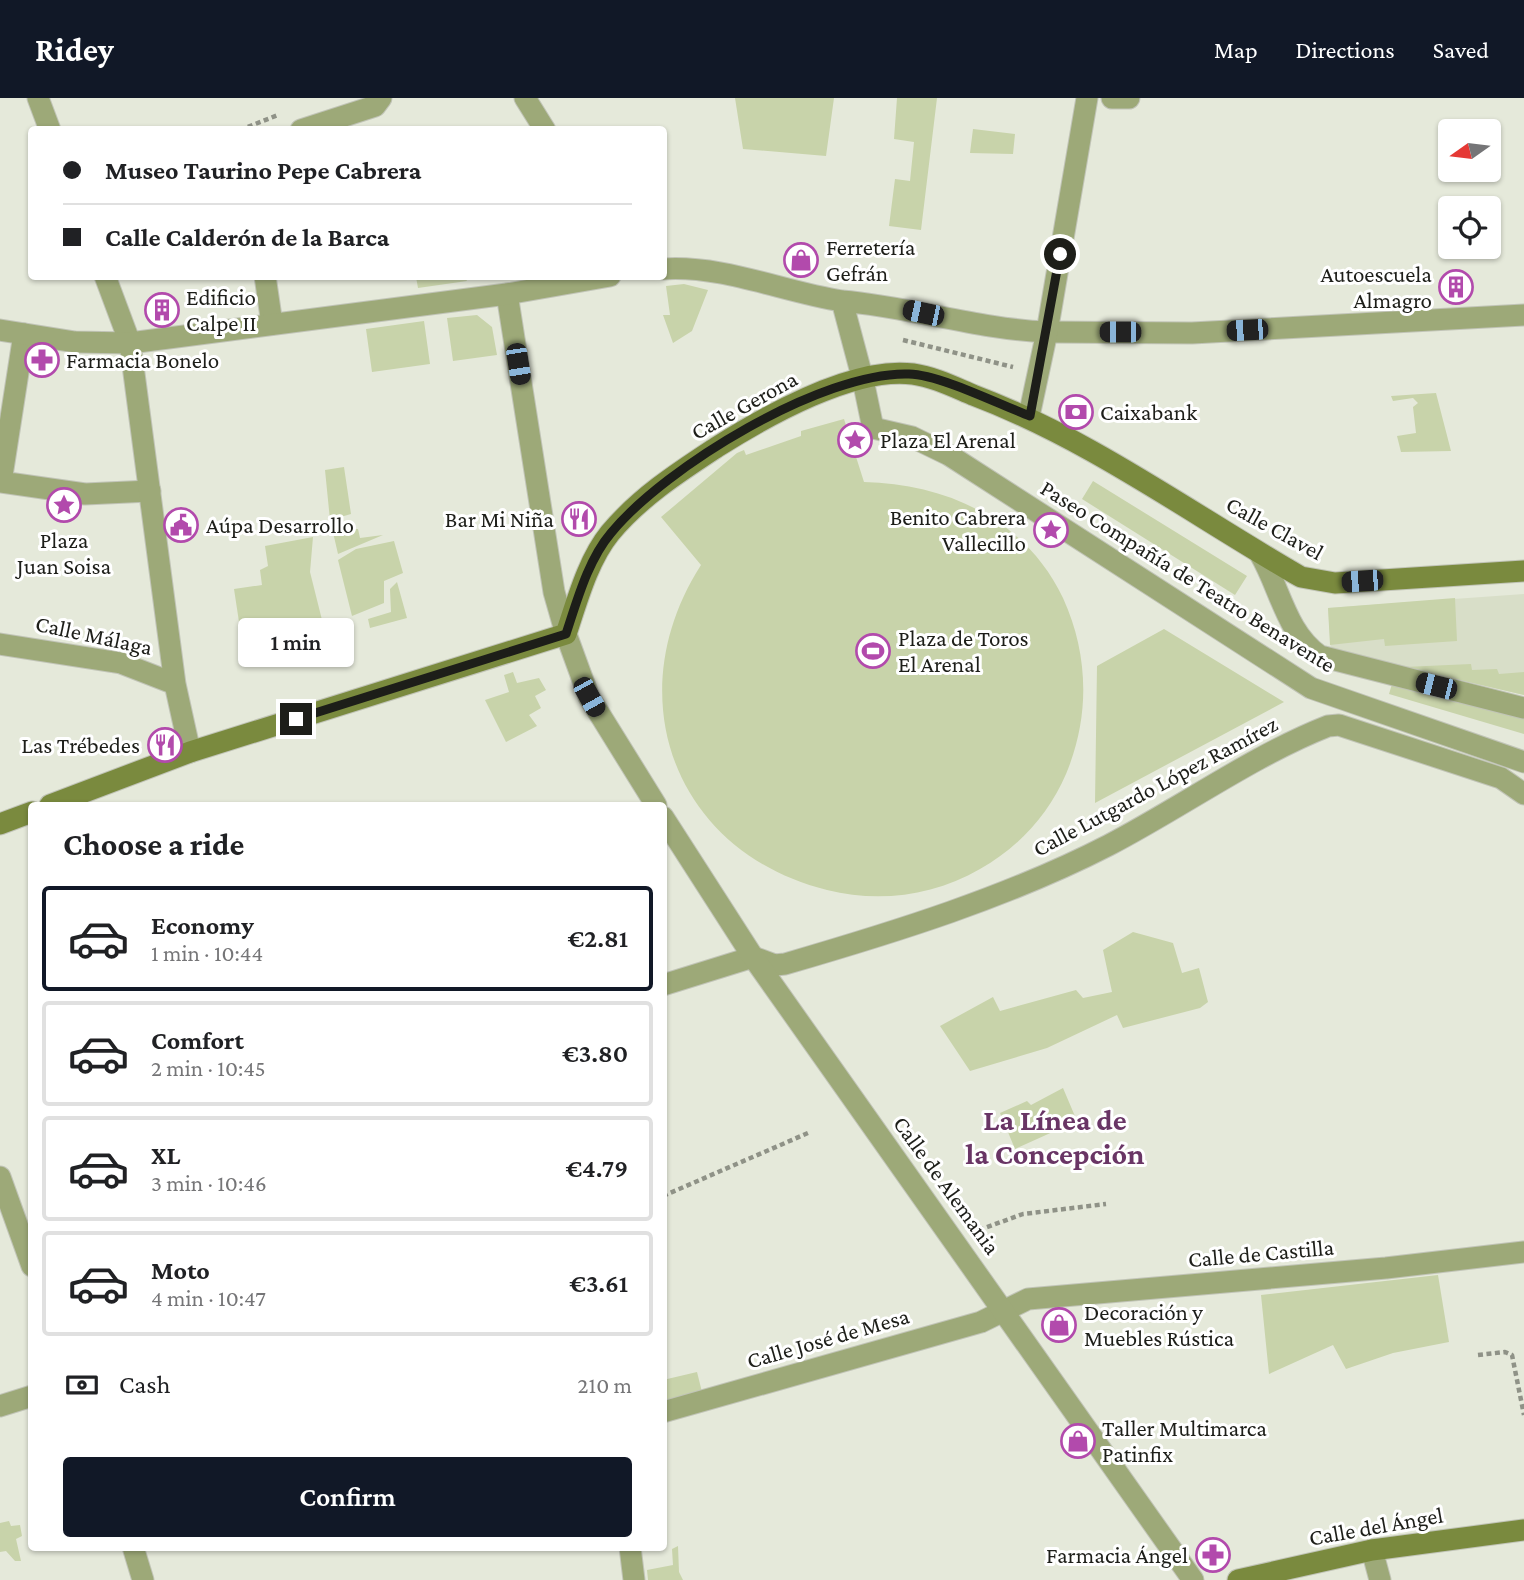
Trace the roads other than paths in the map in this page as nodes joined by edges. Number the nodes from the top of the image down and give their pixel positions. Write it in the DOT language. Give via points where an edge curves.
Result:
graph roads {
  1 [pos="38,98"];
  2 [pos="381,98"];
  3 [pos="525,98"];
  4 [pos="1087,98"];
  5 [pos="1112,98"];
  6 [pos="1129,98"];
  7 [pos="48,126"];
  8 [pos="313,126"];
  9 [pos="542,126"];
  10 [pos="667,269"];
  11 [pos="106,280"];
  12 [pos="266,280"];
  13 [pos="587,280"];
  14 [pos="507,294"];
  15 [pos="842,301"];
  16 [pos="1524,315"];
  17 [pos="272,324"];
  18 [pos="0,330"];
  19 [pos="1047,332"];
  20 [pos="24,334"];
  21 [pos="130,343"];
  22 [pos="863,380"];
  23 [pos="1030,416"];
  24 [pos="149,491"];
  25 [pos="1260,554"];
  26 [pos="1524,570"];
  27 [pos="566,634"];
  28 [pos="0,644"];
  29 [pos="175,684"];
  30 [pos="1519,707"];
  31 [pos="190,752"];
  32 [pos="1524,762"];
  33 [pos="1524,794"];
  34 [pos="58,802"];
  35 [pos="654,802"];
  36 [pos="28,814"];
  37 [pos="667,823"];
  38 [pos="0,824"];
  39 [pos="753,957"];
  40 [pos="667,984"];
  41 [pos="0,1177"];
  42 [pos="25,1228"];
  43 [pos="1524,1252"];
  44 [pos="1004,1311"];
  45 [pos="28,1397"];
  46 [pos="0,1406"];
  47 [pos="667,1411"];
  48 [pos="1524,1530"];
  49 [pos="1372,1550"];
  50 [pos="135,1551"];
  51 [pos="630,1551"];
  52 [pos="143,1580"];
  53 [pos="634,1580"];
  54 [pos="1193,1580"];
  55 [pos="1238,1580"];
  56 [pos="1380,1580"];
  1 -- 7 [label="street"];
  2 -- 8 [label="street" via="374,106"];
  3 -- 9 [label="street"];
  4 -- 19 [label="street"];
  5 -- 6 [label="street"];
  10 -- 15 [label="street" via="709,270"];
  11 -- 21 [label="street"];
  12 -- 17 [label="street"];
  13 -- 14 [label="street"];
  14 -- 17 [label="street"];
  14 -- 27 [label="street" via="554,592"];
  15 -- 19 [label="street"];
  15 -- 22 [label="street"];
  16 -- 19 [label="street" via="1192,333"];
  17 -- 21 [label="street"];
  18 -- 20 [label="street"];
  19 -- 23 [label="street"];
  20 -- 21 [label="street" via="75,342"];
  20 -- 24 [label="street" via="1,482 85,494"];
  21 -- 24 [label="street"];
  22 -- 23 [label="main road, Calle Gerona" via="912,374"];
  22 -- 27 [label="main road, Calle Gerona" via="819,394 736,435 662,483 610,534 588,573"];
  22 -- 32 [label="street, Paseo Compañía de Teatro Benavente" via="873,428 912,437 949,455 1311,688"];
  23 -- 25 [label="main road, Calle Clavel"];
  24 -- 29 [label="street"];
  25 -- 26 [label="main road, Calle Clavel" via="1317,582"];
  25 -- 30 [label="street" via="1298,634 1320,656"];
  27 -- 31 [label="main road"];
  27 -- 35 [label="street" via="589,697"];
  28 -- 29 [label="street, Calle Málaga" via="121,663"];
  29 -- 31 [label="street"];
  31 -- 34 [label="main road"];
  33 -- 39 [label="street, Calle Lutgardo López Ramírez" via="1501,778 1352,729 1328,726 1108,845 1032,880 785,964"];
  36 -- 38 [label="main road"];
  37 -- 39 [label="street, Calle de Alemania"];
  39 -- 40 [label="street"];
  39 -- 44 [label="street, Calle de Alemania"];
  41 -- 42 [label="street"];
  43 -- 44 [label="street, Calle de Castilla" via="1373,1270 1028,1299"];
  44 -- 47 [label="street, Calle José de Mesa" via="981,1322"];
  44 -- 54 [label="street, Calle de Alemania"];
  45 -- 46 [label="street"];
  48 -- 49 [label="main road, Calle del Ángel"];
  49 -- 55 [label="main road, Calle del Ángel"];
  49 -- 56 [label="street"];
  50 -- 52 [label="street"];
  51 -- 53 [label="street"];
}
